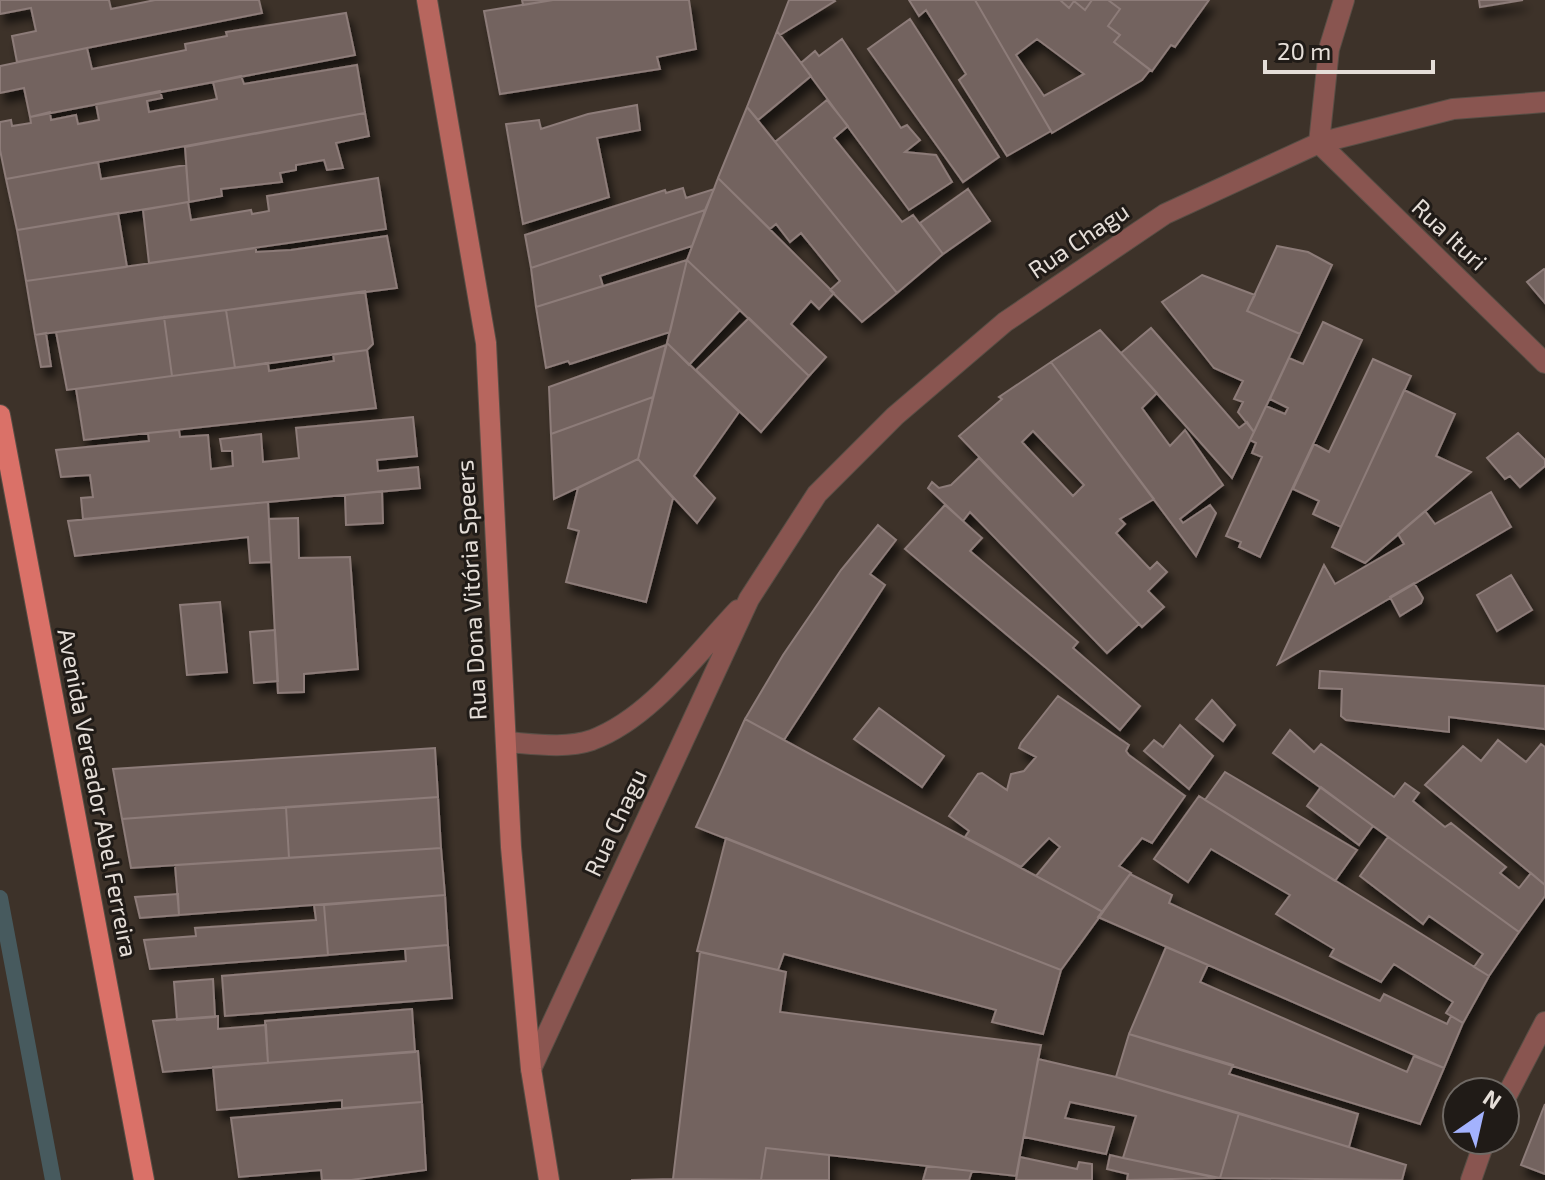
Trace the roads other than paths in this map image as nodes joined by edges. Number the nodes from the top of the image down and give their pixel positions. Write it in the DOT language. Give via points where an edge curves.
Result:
graph roads {
  1 [pos="427,0"];
  2 [pos="1344,0"];
  3 [pos="1545,102"];
  4 [pos="1319,143"];
  5 [pos="1545,363"];
  6 [pos="0,415"];
  7 [pos="749,599"];
  8 [pos="506,742"];
  9 [pos="1545,1022"];
  10 [pos="531,1069"];
  11 [pos="1517,1076"];
  12 [pos="1479,1156"];
  13 [pos="144,1180"];
  14 [pos="549,1180"];
  15 [pos="1471,1180"];
  1 -- 8 [label="street, Rua Dona Vitória Speers" via="486,343"];
  2 -- 4 [label="street" via="1329,49"];
  3 -- 4 [label="street, Rua Chagu" via="1453,109"];
  4 -- 5 [label="street, Rua Ituri"];
  4 -- 7 [label="street, Rua Chagu" via="1165,214 1005,322 895,416 817,494"];
  6 -- 13 [label="main road, Avenida Vereador Abel Ferreira"];
  7 -- 8 [label="street, Rua Chagu" via="642,710 604,733 558,745"];
  7 -- 10 [label="street, Rua Chagu"];
  8 -- 10 [label="street, Rua Dona Vitória Speers"];
  9 -- 11 [label="street"];
  10 -- 14 [label="street, Rua Dona Vitória Speers"];
  12 -- 15 [label="street"];
}
